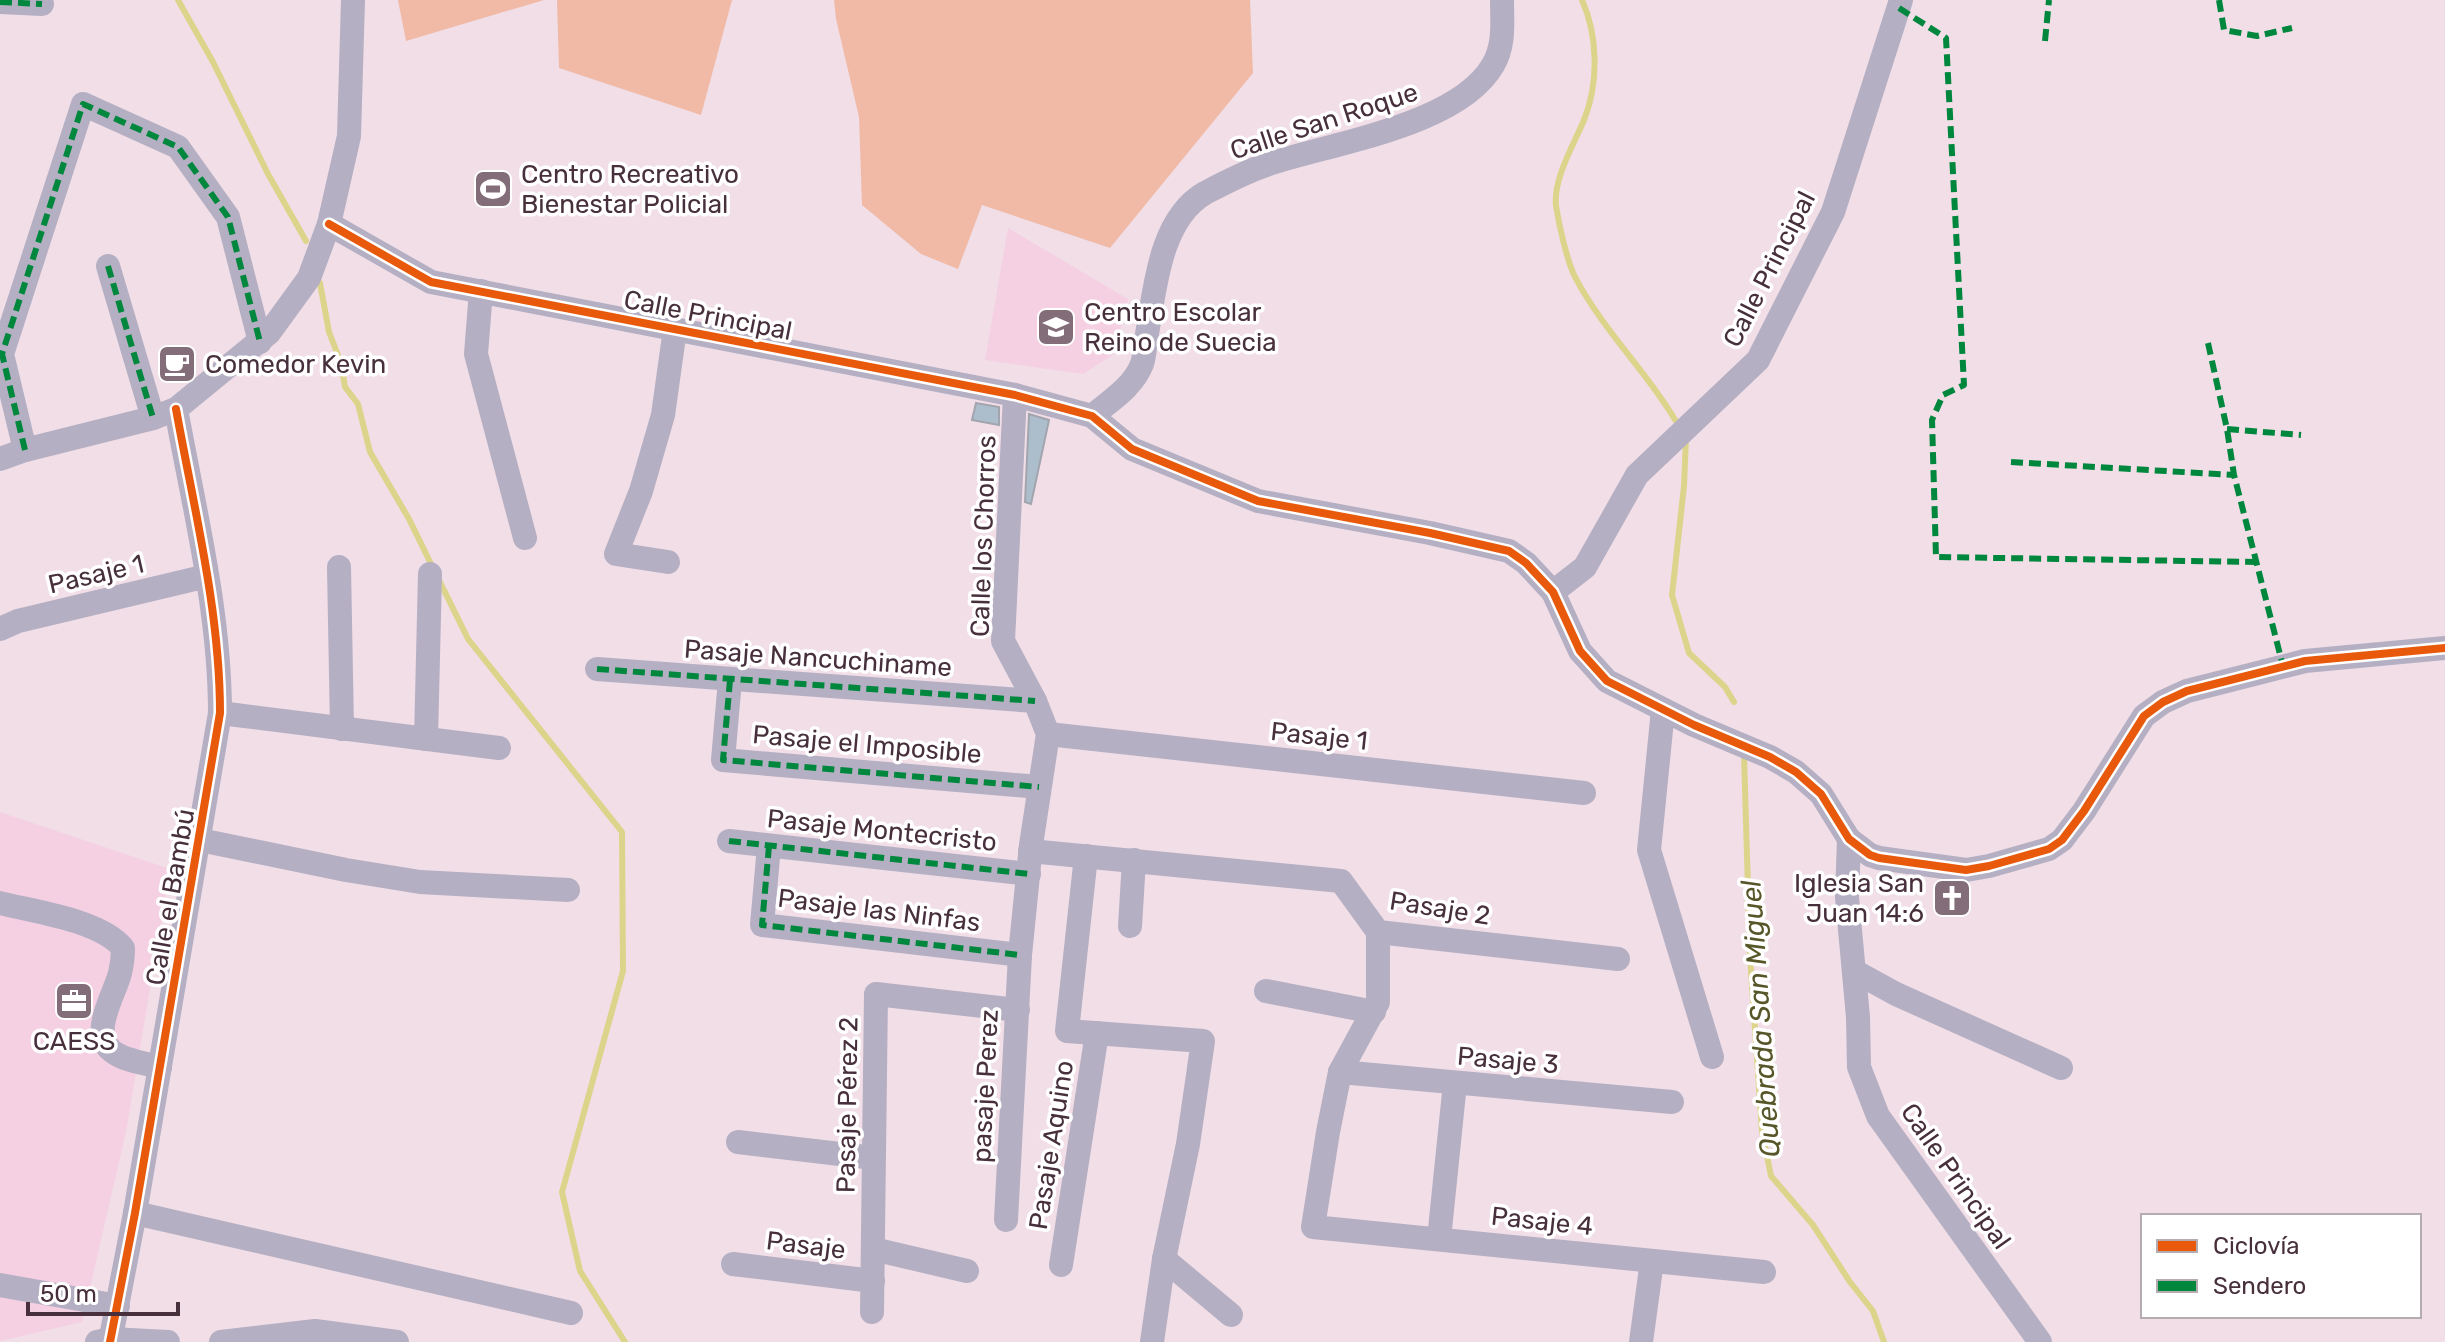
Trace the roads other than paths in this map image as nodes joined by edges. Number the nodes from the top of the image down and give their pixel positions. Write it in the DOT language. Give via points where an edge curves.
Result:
graph roads {
  1 [pos="353,0"];
  2 [pos="1502,0"];
  3 [pos="1901,0"];
  4 [pos="0,2"];
  5 [pos="42,4"];
  6 [pos="329,224"];
  7 [pos="108,266"];
  8 [pos="481,291"];
  9 [pos="675,329"];
  10 [pos="260,342"];
  11 [pos="1015,395"];
  12 [pos="165,414"];
  13 [pos="1092,416"];
  14 [pos="25,450"];
  15 [pos="0,459"];
  16 [pos="525,538"];
  17 [pos="668,562"];
  18 [pos="339,567"];
  19 [pos="430,574"];
  20 [pos="207,576"];
  21 [pos="1553,592"];
  22 [pos="0,629"];
  23 [pos="2445,648"];
  24 [pos="597,669"];
  25 [pos="730,680"];
  26 [pos="1035,701"];
  27 [pos="1663,710"];
  28 [pos="220,713"];
  29 [pos="342,729"];
  30 [pos="1048,734"];
  31 [pos="426,739"];
  32 [pos="499,748"];
  33 [pos="1039,787"];
  34 [pos="1584,793"];
  35 [pos="1849,839"];
  36 [pos="200,840"];
  37 [pos="729,841"];
  38 [pos="769,846"];
  39 [pos="1086,856"];
  40 [pos="1134,860"];
  41 [pos="1030,863"];
  42 [pos="568,890"];
  43 [pos="0,903"];
  44 [pos="1130,926"];
  45 [pos="1378,932"];
  46 [pos="1020,955"];
  47 [pos="1618,959"];
  48 [pos="1854,971"];
  49 [pos="1266,991"];
  50 [pos="1018,1010"];
  51 [pos="1374,1012"];
  52 [pos="1097,1033"];
  53 [pos="1712,1057"];
  54 [pos="160,1067"];
  55 [pos="2061,1068"];
  56 [pos="1340,1072"];
  57 [pos="1455,1083"];
  58 [pos="1672,1102"];
  59 [pos="738,1142"];
  60 [pos="874,1158"];
  61 [pos="135,1213"];
  62 [pos="1006,1220"];
  63 [pos="1439,1239"];
  64 [pos="873,1249"];
  65 [pos="1164,1259"];
  66 [pos="1652,1261"];
  67 [pos="733,1264"];
  68 [pos="1061,1265"];
  69 [pos="967,1271"];
  70 [pos="1764,1272"];
  71 [pos="873,1281"];
  72 [pos="0,1285"];
  73 [pos="118,1306"];
  74 [pos="872,1312"];
  75 [pos="571,1313"];
  76 [pos="1231,1315"];
  77 [pos="105,1341"];
  78 [pos="168,1342"];
  79 [pos="221,1342"];
  80 [pos="397,1342"];
  81 [pos="1152,1342"];
  82 [pos="1641,1342"];
  83 [pos="2040,1342"];
  1 -- 6 [label="street" via="349,136"];
  2 -- 13 [label="street, Calle San Roque" via="1503,40 1495,62 1458,101 1412,121 1263,166 1202,195 1181,214 1160,265 1142,364 1130,383"];
  3 -- 21 [label="street, Calle Principal" via="1833,212 1758,360 1637,475 1585,567"];
  4 -- 5 [label="street"];
  6 -- 8 [label="street, Calle Principal" via="431,282"];
  6 -- 10 [label="street" via="309,278"];
  7 -- 12 [label="street, Calle el Bambú"];
  8 -- 9 [label="street, Calle Principal"];
  8 -- 16 [label="street" via="476,354"];
  9 -- 11 [label="street, Calle Principal"];
  9 -- 17 [label="street" via="663,415 616,554"];
  10 -- 12 [label="street"];
  10 -- 14 [label="street" via="228,217 178,147 83,104 2,354"];
  11 -- 13 [label="street, Calle Principal"];
  11 -- 26 [label="street, Calle los Chorros" via="1003,641"];
  12 -- 14 [label="street"];
  12 -- 20 [label="street, Calle el Bambú"];
  13 -- 21 [label="street" via="1132,449 1258,501 1509,551"];
  14 -- 15 [label="street"];
  18 -- 29 [label="street"];
  19 -- 31 [label="street"];
  20 -- 22 [label="street, Pasaje 1"];
  20 -- 28 [label="street, Calle el Bambú"];
  21 -- 27 [label="street" via="1591,665 1607,681"];
  23 -- 35 [label="street" via="2305,661 2163,702 2144,716 2084,811 2049,849 1966,870 1879,858"];
  24 -- 25 [label="street, Pasaje Nancuchiname"];
  25 -- 26 [label="street, Pasaje Nancuchiname"];
  25 -- 33 [label="street, Pasaje el Imposible" via="723,760"];
  26 -- 30 [label="street, Calle los Chorros"];
  27 -- 35 [label="street" via="1796,772 1821,794"];
  27 -- 53 [label="street" via="1649,850"];
  28 -- 29 [label="street"];
  28 -- 36 [label="street, Calle el Bambú"];
  29 -- 31 [label="street"];
  30 -- 33 [label="street"];
  30 -- 34 [label="street, Pasaje 1"];
  31 -- 32 [label="street"];
  33 -- 41 [label="street"];
  35 -- 48 [label="street, Calle Principal" via="1847,897"];
  36 -- 42 [label="street" via="420,882"];
  36 -- 54 [label="street, Calle el Bambú"];
  37 -- 38 [label="street, Pasaje Montecristo"];
  38 -- 41 [label="street, Pasaje Montecristo"];
  38 -- 46 [label="street, Pasaje las Ninfas" via="762,925"];
  39 -- 40 [label="street, Pasaje 2"];
  39 -- 41 [label="street, Pasaje 2"];
  39 -- 52 [label="street" via="1067,1031"];
  40 -- 44 [label="street"];
  40 -- 45 [label="street, Pasaje 2" via="1341,881"];
  41 -- 46 [label="street"];
  43 -- 54 [label="street" via="115,938 123,948 121,972 105,1016 104,1040 122,1056"];
  45 -- 47 [label="street, Pasaje 2"];
  45 -- 51 [label="street"];
  46 -- 50 [label="street, pasaje Perez"];
  48 -- 55 [label="street"];
  48 -- 83 [label="street, Calle Principal" via="1859,1067 1878,1116"];
  49 -- 51 [label="street"];
  50 -- 60 [label="street, Pasaje Pérez 2" via="876,994"];
  50 -- 62 [label="street, pasaje Perez"];
  51 -- 56 [label="street"];
  52 -- 65 [label="street" via="1203,1041"];
  52 -- 68 [label="street, Pasaje Aquino"];
  54 -- 61 [label="street, Calle el Bambú"];
  56 -- 57 [label="street, Pasaje 3"];
  56 -- 63 [label="street, Pasaje 4" via="1313,1227"];
  57 -- 58 [label="street, Pasaje 3"];
  57 -- 63 [label="street"];
  59 -- 60 [label="street"];
  60 -- 64 [label="street, Pasaje Pérez 2"];
  61 -- 73 [label="street, Calle el Bambú"];
  61 -- 75 [label="street"];
  63 -- 66 [label="street, Pasaje 4"];
  64 -- 69 [label="street"];
  64 -- 71 [label="street, Pasaje Pérez 2"];
  65 -- 76 [label="street"];
  65 -- 81 [label="street"];
  66 -- 70 [label="street, Pasaje 4"];
  66 -- 82 [label="street"];
  67 -- 71 [label="street, Pasaje"];
  71 -- 74 [label="street, Pasaje Pérez 2"];
  72 -- 73 [label="street"];
  73 -- 77 [label="street, Calle el Bambú"];
  77 -- 78 [label="street"];
  79 -- 80 [label="street" via="315,1331"];
}
